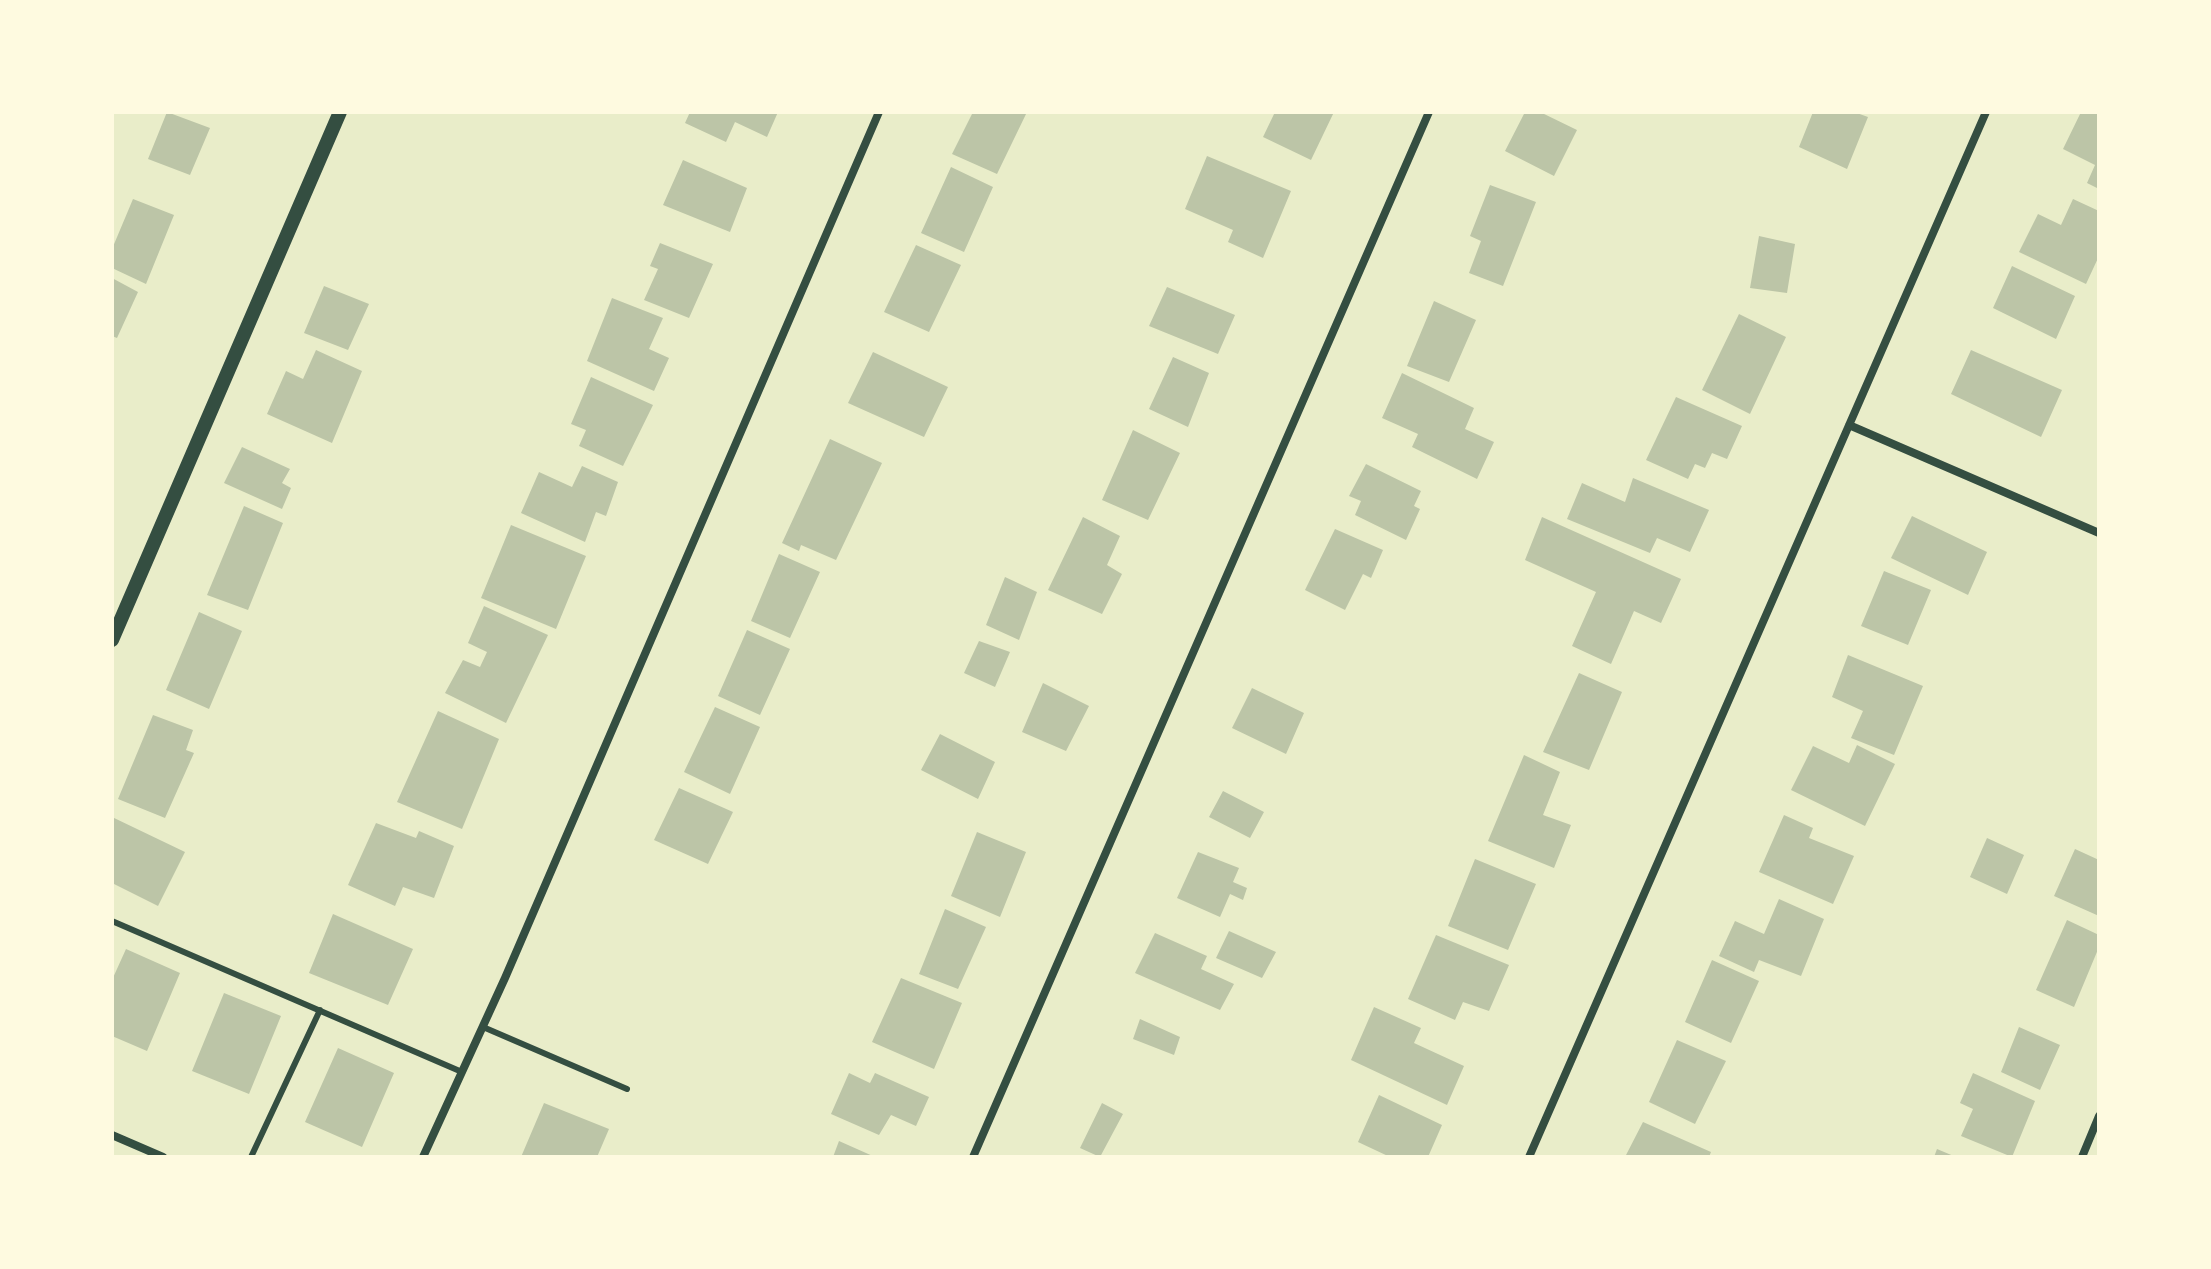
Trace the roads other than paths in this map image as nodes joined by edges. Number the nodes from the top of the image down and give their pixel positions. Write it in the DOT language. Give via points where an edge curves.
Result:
graph roads {
  1 [pos="340,112"];
  2 [pos="879,112"];
  3 [pos="1429,112"];
  4 [pos="1986,112"];
  5 [pos="1849,425"];
  6 [pos="2099,533"];
  7 [pos="112,640"];
  8 [pos="112,921"];
  9 [pos="320,1010"];
  10 [pos="483,1027"];
  11 [pos="462,1072"];
  12 [pos="627,1089"];
  13 [pos="2099,1116"];
  14 [pos="112,1135"];
  15 [pos="163,1157"];
  16 [pos="251,1157"];
  17 [pos="423,1157"];
  18 [pos="973,1157"];
  19 [pos="1529,1157"];
  20 [pos="2082,1157"];
  1 -- 7 [label="street"];
  2 -- 10 [label="street"];
  3 -- 18 [label="street"];
  4 -- 5 [label="street"];
  5 -- 6 [label="street"];
  5 -- 19 [label="street"];
  8 -- 9 [label="lane"];
  9 -- 11 [label="lane"];
  9 -- 16 [label="lane"];
  10 -- 11 [label="street"];
  10 -- 12 [label="lane"];
  11 -- 17 [label="street"];
  13 -- 20 [label="street"];
  14 -- 15 [label="street"];
}
